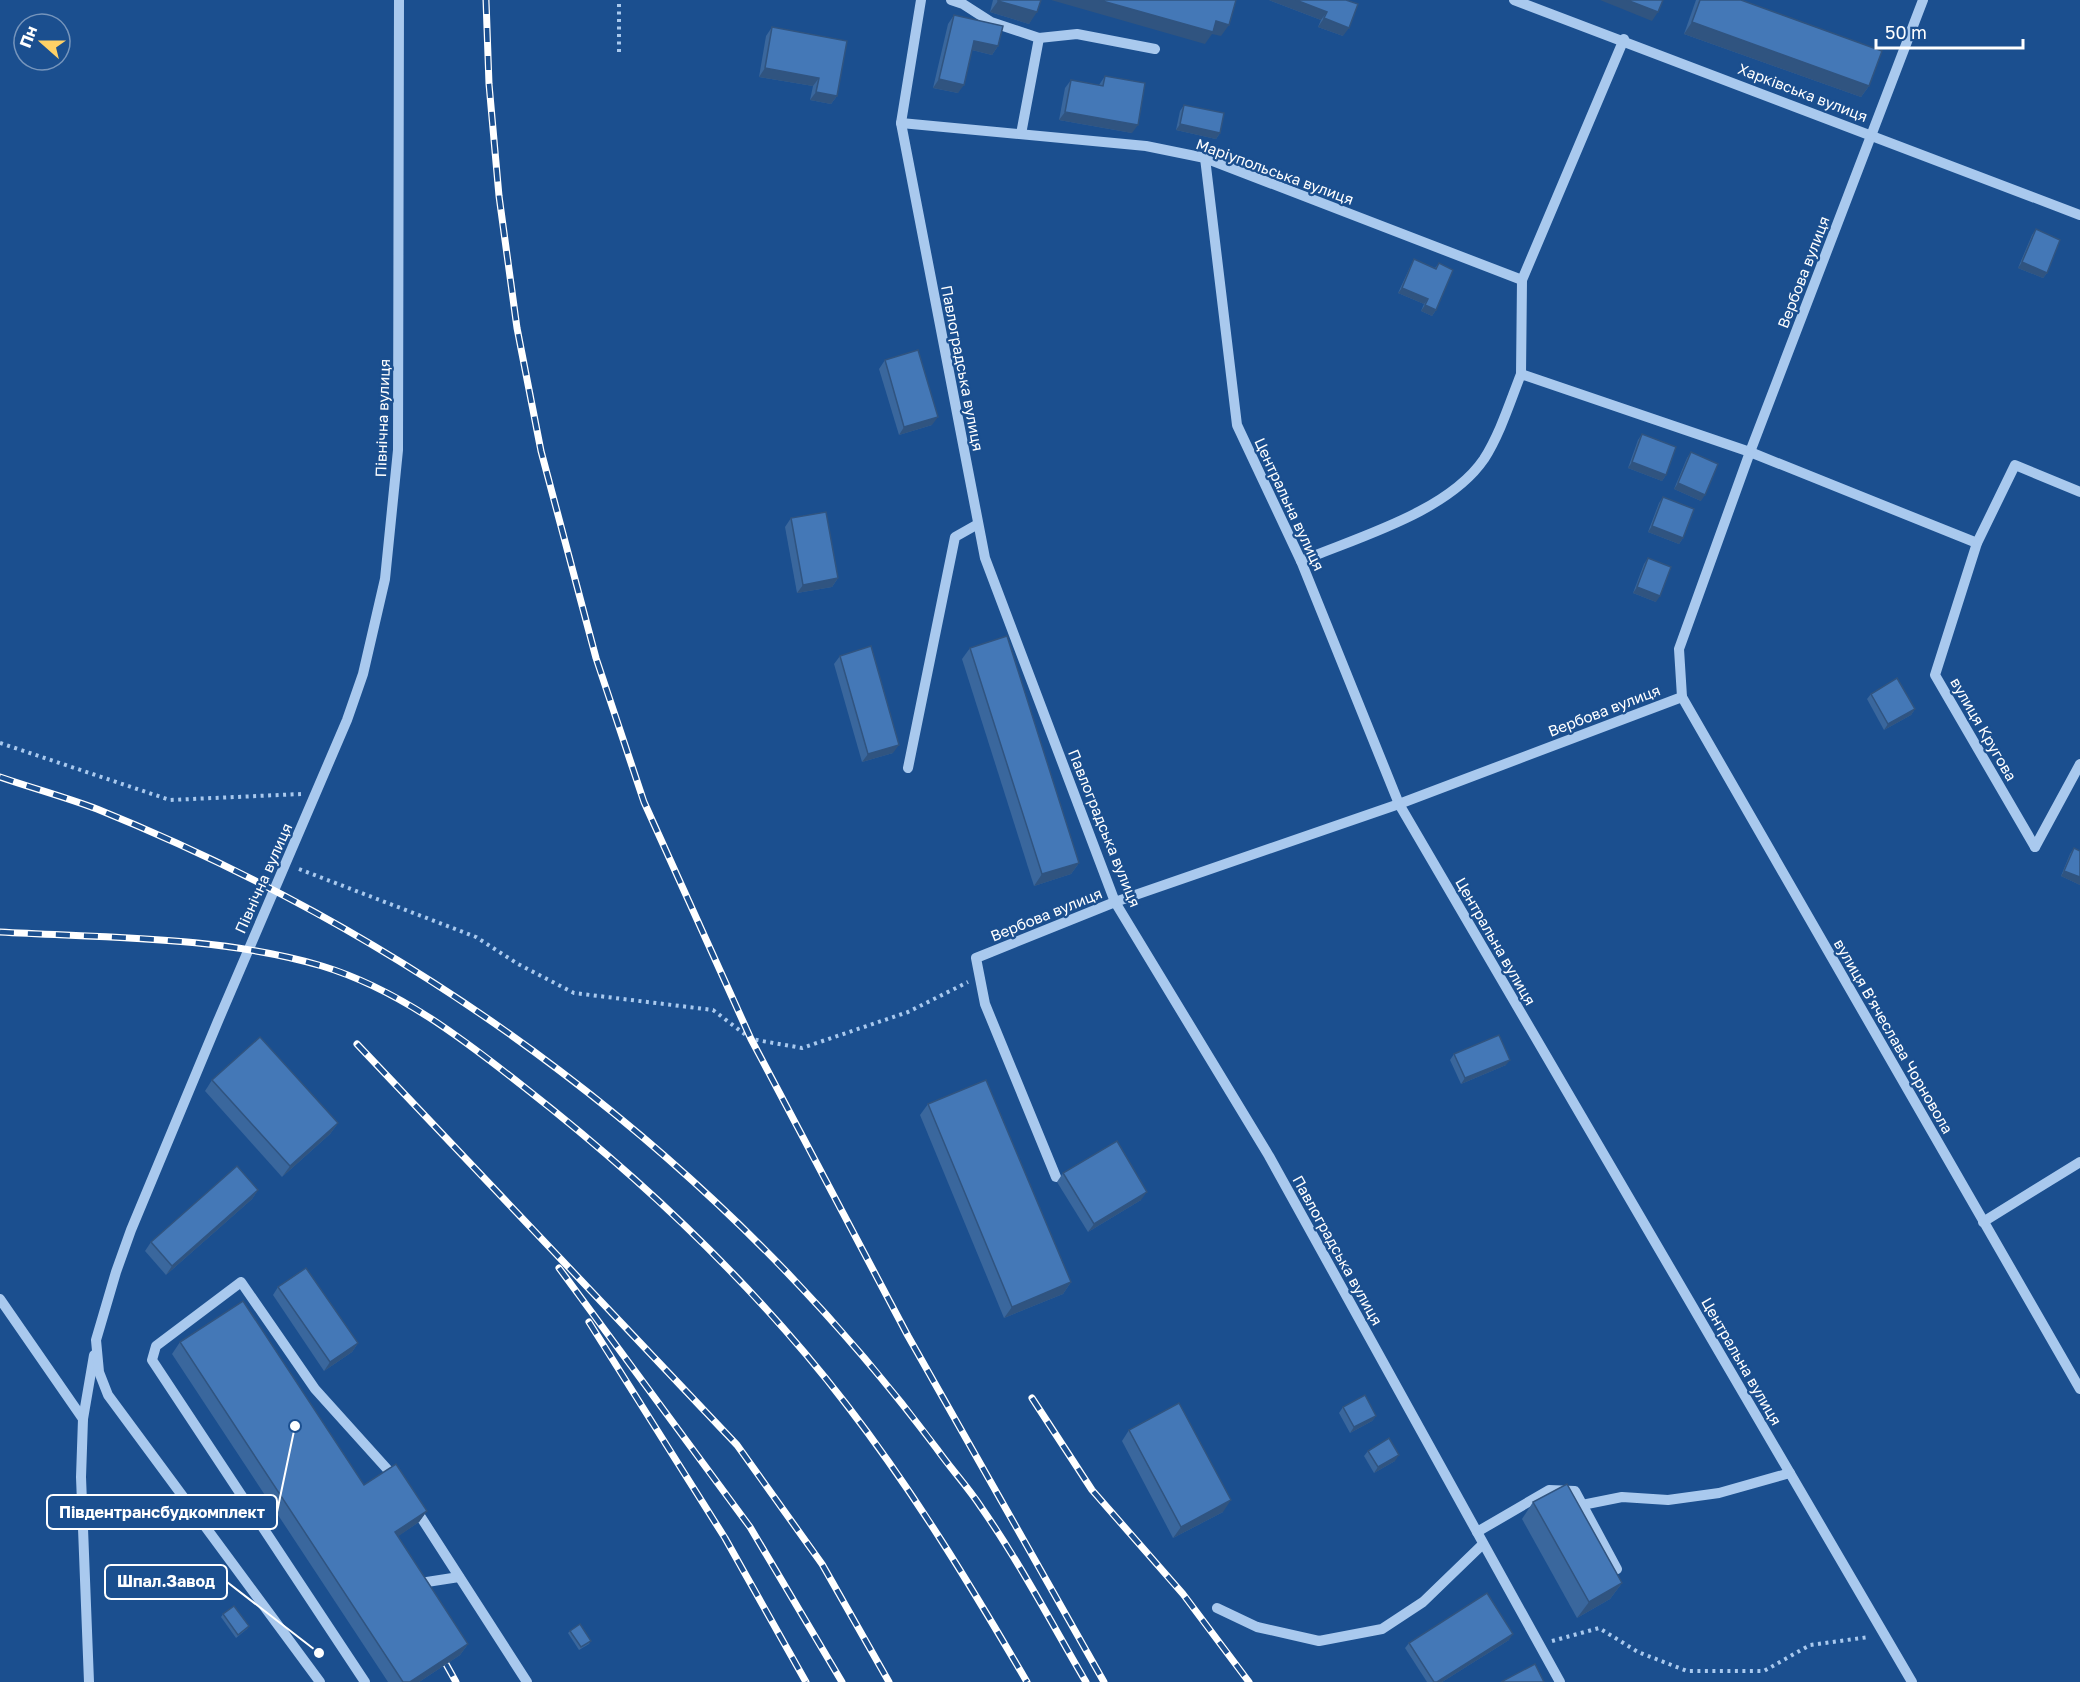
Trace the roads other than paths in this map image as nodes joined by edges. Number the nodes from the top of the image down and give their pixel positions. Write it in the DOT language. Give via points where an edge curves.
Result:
graph roads {
  1 [pos="399,0"];
  2 [pos="921,0"];
  3 [pos="951,0"];
  4 [pos="1514,0"];
  5 [pos="1923,0"];
  6 [pos="1039,38"];
  7 [pos="1624,39"];
  8 [pos="1155,49"];
  9 [pos="901,123"];
  10 [pos="1021,134"];
  11 [pos="1872,135"];
  12 [pos="1205,158"];
  13 [pos="2080,215"];
  14 [pos="1522,280"];
  15 [pos="1521,374"];
  16 [pos="1750,452"];
  17 [pos="2080,492"];
  18 [pos="978,524"];
  19 [pos="1977,543"];
  20 [pos="1301,561"];
  21 [pos="1683,697"];
  22 [pos="2080,764"];
  23 [pos="908,768"];
  24 [pos="1399,804"];
  25 [pos="1115,902"];
  26 [pos="2080,1162"];
  27 [pos="1056,1177"];
  28 [pos="1983,1222"];
  29 [pos="0,1299"];
  30 [pos="96,1340"];
  31 [pos="2080,1389"];
  32 [pos="83,1419"];
  33 [pos="1790,1473"];
  34 [pos="1582,1505"];
  35 [pos="1477,1532"];
  36 [pos="1483,1544"];
  37 [pos="1617,1569"];
  38 [pos="459,1577"];
  39 [pos="414,1585"];
  40 [pos="1217,1608"];
  41 [pos="318,1681"];
  42 [pos="89,1682"];
  43 [pos="365,1682"];
  44 [pos="527,1682"];
  45 [pos="1560,1682"];
  46 [pos="1912,1682"];
  1 -- 30 [label="street, Північна вулиця" via="399,450 385,579 363,674 131,1230"];
  2 -- 9 [label="street, Павлоградська вулиця"];
  3 -- 6 [label="street" via="991,22"];
  4 -- 7 [label="street, Харківська вулиця"];
  5 -- 11 [label="street, Вербова вулиця"];
  6 -- 8 [label="street" via="1077,34"];
  6 -- 10 [label="street"];
  7 -- 11 [label="street, Харківська вулиця"];
  7 -- 14 [label="street"];
  9 -- 10 [label="street, Маріупольська вулиця"];
  9 -- 18 [label="street, Павлоградська вулиця"];
  10 -- 12 [label="street, Маріупольська вулиця" via="1146,146"];
  11 -- 13 [label="street, Харківська вулиця"];
  11 -- 16 [label="street, Вербова вулиця"];
  12 -- 14 [label="street, Маріупольська вулиця"];
  12 -- 20 [label="street, Центральна вулиця" via="1237,425"];
  14 -- 15 [label="street"];
  15 -- 16 [label="street"];
  15 -- 20 [label="street" via="1484,458 1461,485 1433,505"];
  16 -- 19 [label="street"];
  16 -- 21 [label="street, Вербова вулиця" via="1679,649"];
  17 -- 19 [label="street, вулиця Кругова" via="2015,465"];
  18 -- 23 [label="street" via="955,537"];
  18 -- 25 [label="street, Павлоградська вулиця" via="985,558"];
  19 -- 22 [label="street, вулиця Кругова" via="1935,675 2035,847"];
  20 -- 24 [label="street, Центральна вулиця"];
  21 -- 24 [label="street, Вербова вулиця"];
  21 -- 28 [label="street, вулиця В'ячеслава Чорновола"];
  24 -- 25 [label="street, Вербова вулиця"];
  24 -- 33 [label="street, Центральна вулиця"];
  25 -- 27 [label="street, Вербова вулиця" via="976,958 985,1004"];
  25 -- 35 [label="street, Павлоградська вулиця" via="1269,1156"];
  26 -- 28 [label="street"];
  28 -- 31 [label="street, вулиця В'ячеслава Чорновола"];
  29 -- 32 [label="street"];
  30 -- 32 [label="street"];
  30 -- 41 [label="street, Північна вулиця" via="99,1372 108,1395"];
  32 -- 42 [label="street" via="81,1477"];
  33 -- 34 [label="street" via="1719,1493 1668,1500 1622,1497"];
  33 -- 46 [label="street, Центральна вулиця"];
  34 -- 35 [label="street" via="1575,1491 1549,1490"];
  34 -- 37 [label="street"];
  35 -- 36 [label="street, Павлоградська вулиця"];
  36 -- 40 [label="street" via="1423,1602 1382,1629 1318,1641 1257,1627"];
  36 -- 45 [label="street, Павлоградська вулиця"];
  38 -- 39 [label="street"];
  38 -- 43 [label="street" via="406,1494 315,1389 241,1282 156,1346 152,1359"];
  38 -- 44 [label="street"];
}
